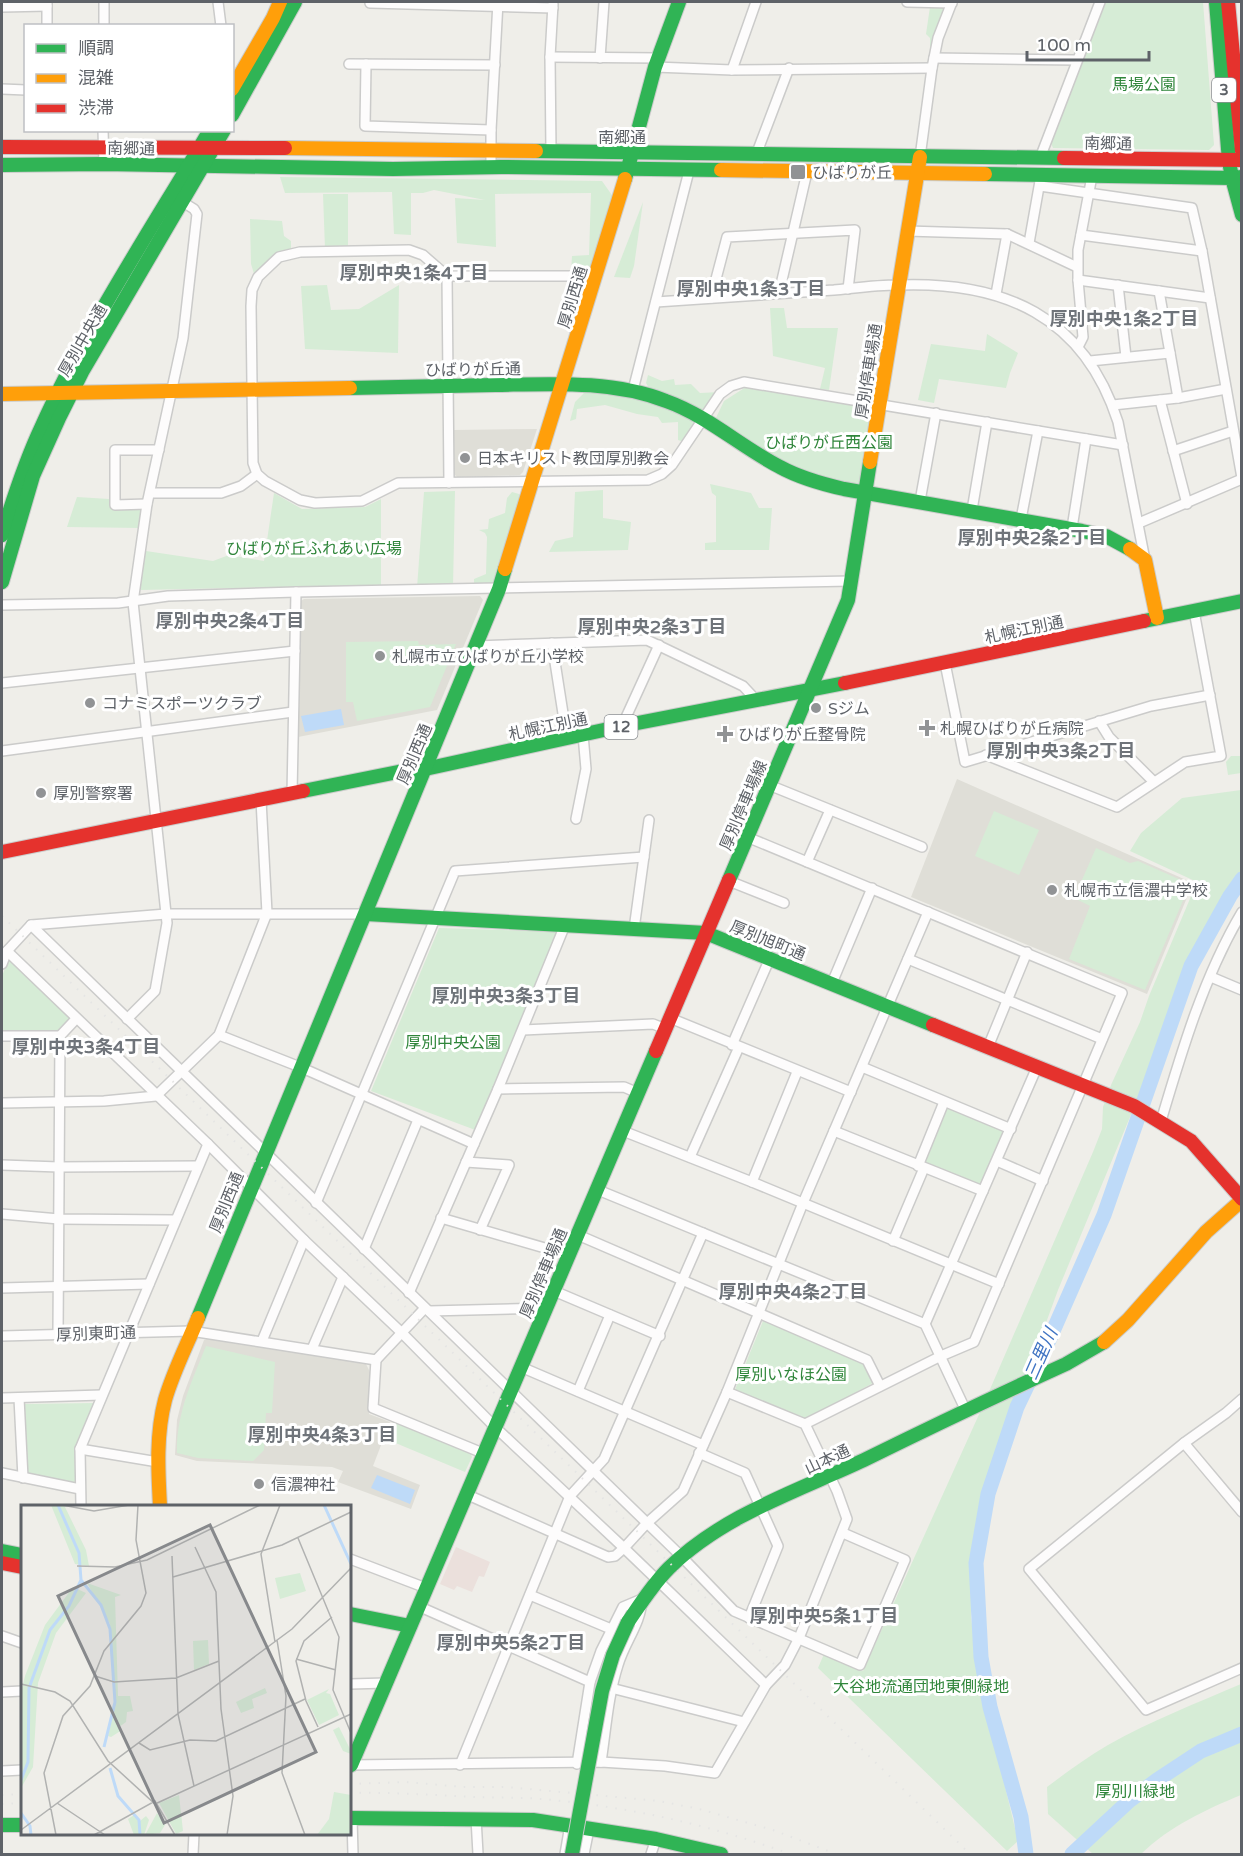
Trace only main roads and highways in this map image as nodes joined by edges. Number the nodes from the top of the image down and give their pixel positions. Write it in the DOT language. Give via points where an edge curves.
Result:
graph roads {
  1 [pos="280,2"];
  2 [pos="295,2"];
  3 [pos="679,2"];
  4 [pos="1216,2"];
  5 [pos="1228,2"];
  6 [pos="234,86"];
  7 [pos="234,112"];
  8 [pos="209,132"];
  9 [pos="223,132"];
  10 [pos="2,147"];
  11 [pos="199,148"];
  12 [pos="214,148"];
  13 [pos="1242,151"];
  14 [pos="632,154"];
  15 [pos="920,157"];
  16 [pos="1235,160"];
  17 [pos="2,165"];
  18 [pos="190,165"];
  19 [pos="204,165"];
  20 [pos="628,170"];
  21 [pos="917,174"];
  22 [pos="1237,178"];
  23 [pos="1242,215"];
  24 [pos="563,385"];
  25 [pos="2,394"];
  26 [pos="64,394"];
  27 [pos="865,492"];
  28 [pos="2,535"];
  29 [pos="2,582"];
  30 [pos="1242,601"];
  31 [pos="1157,618"];
  32 [pos="809,691"];
  33 [pos="425,769"];
  34 [pos="2,852"];
  35 [pos="366,914"];
  36 [pos="706,933"];
  37 [pos="1242,1199"];
  38 [pos="160,1505"];
  39 [pos="2,1551"];
  40 [pos="21,1555"];
  41 [pos="2,1563"];
  42 [pos="21,1567"];
  43 [pos="351,1614"];
  44 [pos="410,1626"];
  45 [pos="351,1763"];
  46 [pos="351,1818"];
  47 [pos="2,1825"];
  48 [pos="21,1825"];
  49 [pos="572,1854"];
  50 [pos="721,1854"];
  1 -- 6 [label="main road"];
  2 -- 7 [label="main road"];
  3 -- 14 [label="main road, 厚別西通" via="656,63"];
  4 -- 16 [label="main road, 3"];
  5 -- 13 [label="main road, 3"];
  8 -- 11 [label="main road, 厚別中央通"];
  9 -- 12 [label="main road, 厚別中央通"];
  10 -- 11 [label="main road, 南郷通"];
  11 -- 12 [label="main road, 南郷通"];
  11 -- 18 [label="main road, 厚別中央通"];
  12 -- 14 [label="main road, 南郷通"];
  12 -- 19 [label="main road, 厚別中央通"];
  14 -- 15 [label="main road, 南郷通"];
  14 -- 20 [label="main road, 厚別西通"];
  15 -- 16 [label="main road, 南郷通"];
  15 -- 21 [label="main road, 厚別停車場通"];
  16 -- 22 [label="main road, 3"];
  17 -- 18 [label="main road, 南郷通"];
  18 -- 19 [label="main road, 南郷通"];
  18 -- 26 [label="main road, 厚別中央通" via="140,247"];
  19 -- 20 [label="main road, 南郷通"];
  19 -- 26 [label="main road, 厚別中央通" via="82,372"];
  20 -- 21 [label="main road, 南郷通"];
  20 -- 24 [label="main road, 厚別西通"];
  21 -- 22 [label="main road, 南郷通" via="1040,181 1092,176"];
  21 -- 27 [label="main road, 厚別停車場通"];
  22 -- 23 [label="main road"];
  24 -- 26 [label="main road, ひばりが丘通"];
  24 -- 27 [label="main road, ひばりが丘通" via="633,390 673,403 779,468 806,479"];
  24 -- 33 [label="main road, 厚別西通" via="500,589"];
  25 -- 26 [label="main road, ひばりが丘通"];
  26 -- 28 [label="main road, 厚別中央通" via="21,472"];
  26 -- 29 [label="main road, 厚別中央通" via="33,476"];
  27 -- 31 [label="main road, ひばりが丘通" via="1106,536 1145,560"];
  27 -- 32 [label="main road, 厚別停車場通" via="848,600"];
  30 -- 31 [label="main road, 札幌江別通 / 12"];
  31 -- 32 [label="main road, 札幌江別通 / 12"];
  32 -- 33 [label="main road, 札幌江別通 / 12"];
  32 -- 36 [label="main road, 厚別停車場線"];
  33 -- 34 [label="main road, 札幌江別通 / 12"];
  33 -- 35 [label="main road, 厚別西通"];
  35 -- 36 [label="main road, 厚別旭町通"];
  35 -- 38 [label="main road, 厚別西通" via="164,1403 159,1422"];
  36 -- 37 [label="main road, 厚別旭町通" via="1134,1106 1191,1141"];
  36 -- 44 [label="main road, 厚別停車場通"];
  37 -- 49 [label="main road, 山本通, bridge" via="1203,1233 1121,1327 1094,1349 760,1506 720,1527 681,1556 642,1599 613,1655 602,1691"];
  39 -- 40 [label="main road"];
  41 -- 42 [label="main road"];
  43 -- 44 [label="main road"];
  44 -- 45 [label="main road, 厚別停車場通"];
  46 -- 50 [label="main road" via="533,1820 656,1839"];
  47 -- 48 [label="main road"];
}
